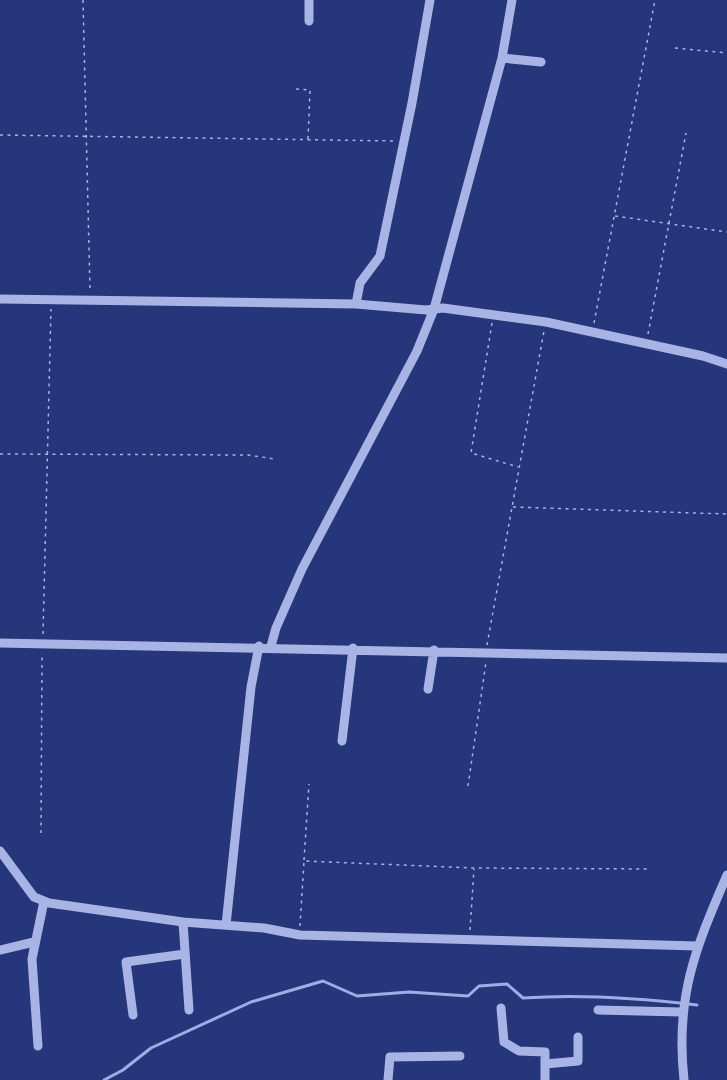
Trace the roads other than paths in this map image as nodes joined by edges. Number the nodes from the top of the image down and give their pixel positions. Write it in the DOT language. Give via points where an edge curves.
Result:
graph roads {
  1 [pos="309,0"];
  2 [pos="430,0"];
  3 [pos="512,0"];
  4 [pos="309,21"];
  5 [pos="502,58"];
  6 [pos="541,62"];
  7 [pos="0,299"];
  8 [pos="361,305"];
  9 [pos="434,309"];
  10 [pos="727,364"];
  11 [pos="0,643"];
  12 [pos="259,646"];
  13 [pos="271,646"];
  14 [pos="353,648"];
  15 [pos="434,650"];
  16 [pos="727,658"];
  17 [pos="428,689"];
  18 [pos="342,741"];
  19 [pos="0,851"];
  20 [pos="727,875"];
  21 [pos="44,901"];
  22 [pos="183,922"];
  23 [pos="225,925"];
  24 [pos="34,942"];
  25 [pos="697,946"];
  26 [pos="0,950"];
  27 [pos="185,954"];
  28 [pos="501,1008"];
  29 [pos="189,1010"];
  30 [pos="598,1010"];
  31 [pos="681,1012"];
  32 [pos="133,1015"];
  33 [pos="579,1037"];
  34 [pos="38,1046"];
  35 [pos="460,1056"];
  36 [pos="545,1064"];
  37 [pos="388,1080"];
  38 [pos="545,1080"];
  39 [pos="684,1080"];
  1 -- 4 [label="street"];
  2 -- 8 [label="street" via="380,256 360,283"];
  3 -- 5 [label="street"];
  5 -- 6 [label="street"];
  5 -- 9 [label="street"];
  7 -- 8 [label="street"];
  8 -- 9 [label="street"];
  9 -- 10 [label="street" via="546,322"];
  9 -- 13 [label="street" via="417,351 302,568"];
  11 -- 12 [label="street"];
  12 -- 13 [label="street"];
  12 -- 23 [label="street" via="250,687"];
  13 -- 14 [label="street"];
  14 -- 15 [label="street"];
  14 -- 18 [label="street"];
  15 -- 16 [label="street"];
  15 -- 17 [label="street"];
  19 -- 21 [label="street" via="27,890"];
  20 -- 25 [label="street"];
  21 -- 22 [label="street"];
  21 -- 24 [label="street"];
  22 -- 23 [label="street"];
  22 -- 27 [label="street"];
  23 -- 25 [label="street" via="300,935"];
  24 -- 26 [label="street"];
  24 -- 34 [label="street" via="32,970"];
  25 -- 31 [label="street"];
  27 -- 29 [label="street"];
  27 -- 32 [label="street" via="126,962"];
  28 -- 36 [label="street" via="504,1042 519,1051 545,1052"];
  30 -- 31 [label="street"];
  31 -- 39 [label="street"];
  33 -- 36 [label="street" via="578,1060"];
  35 -- 37 [label="street" via="390,1057"];
  36 -- 38 [label="street"];
}
